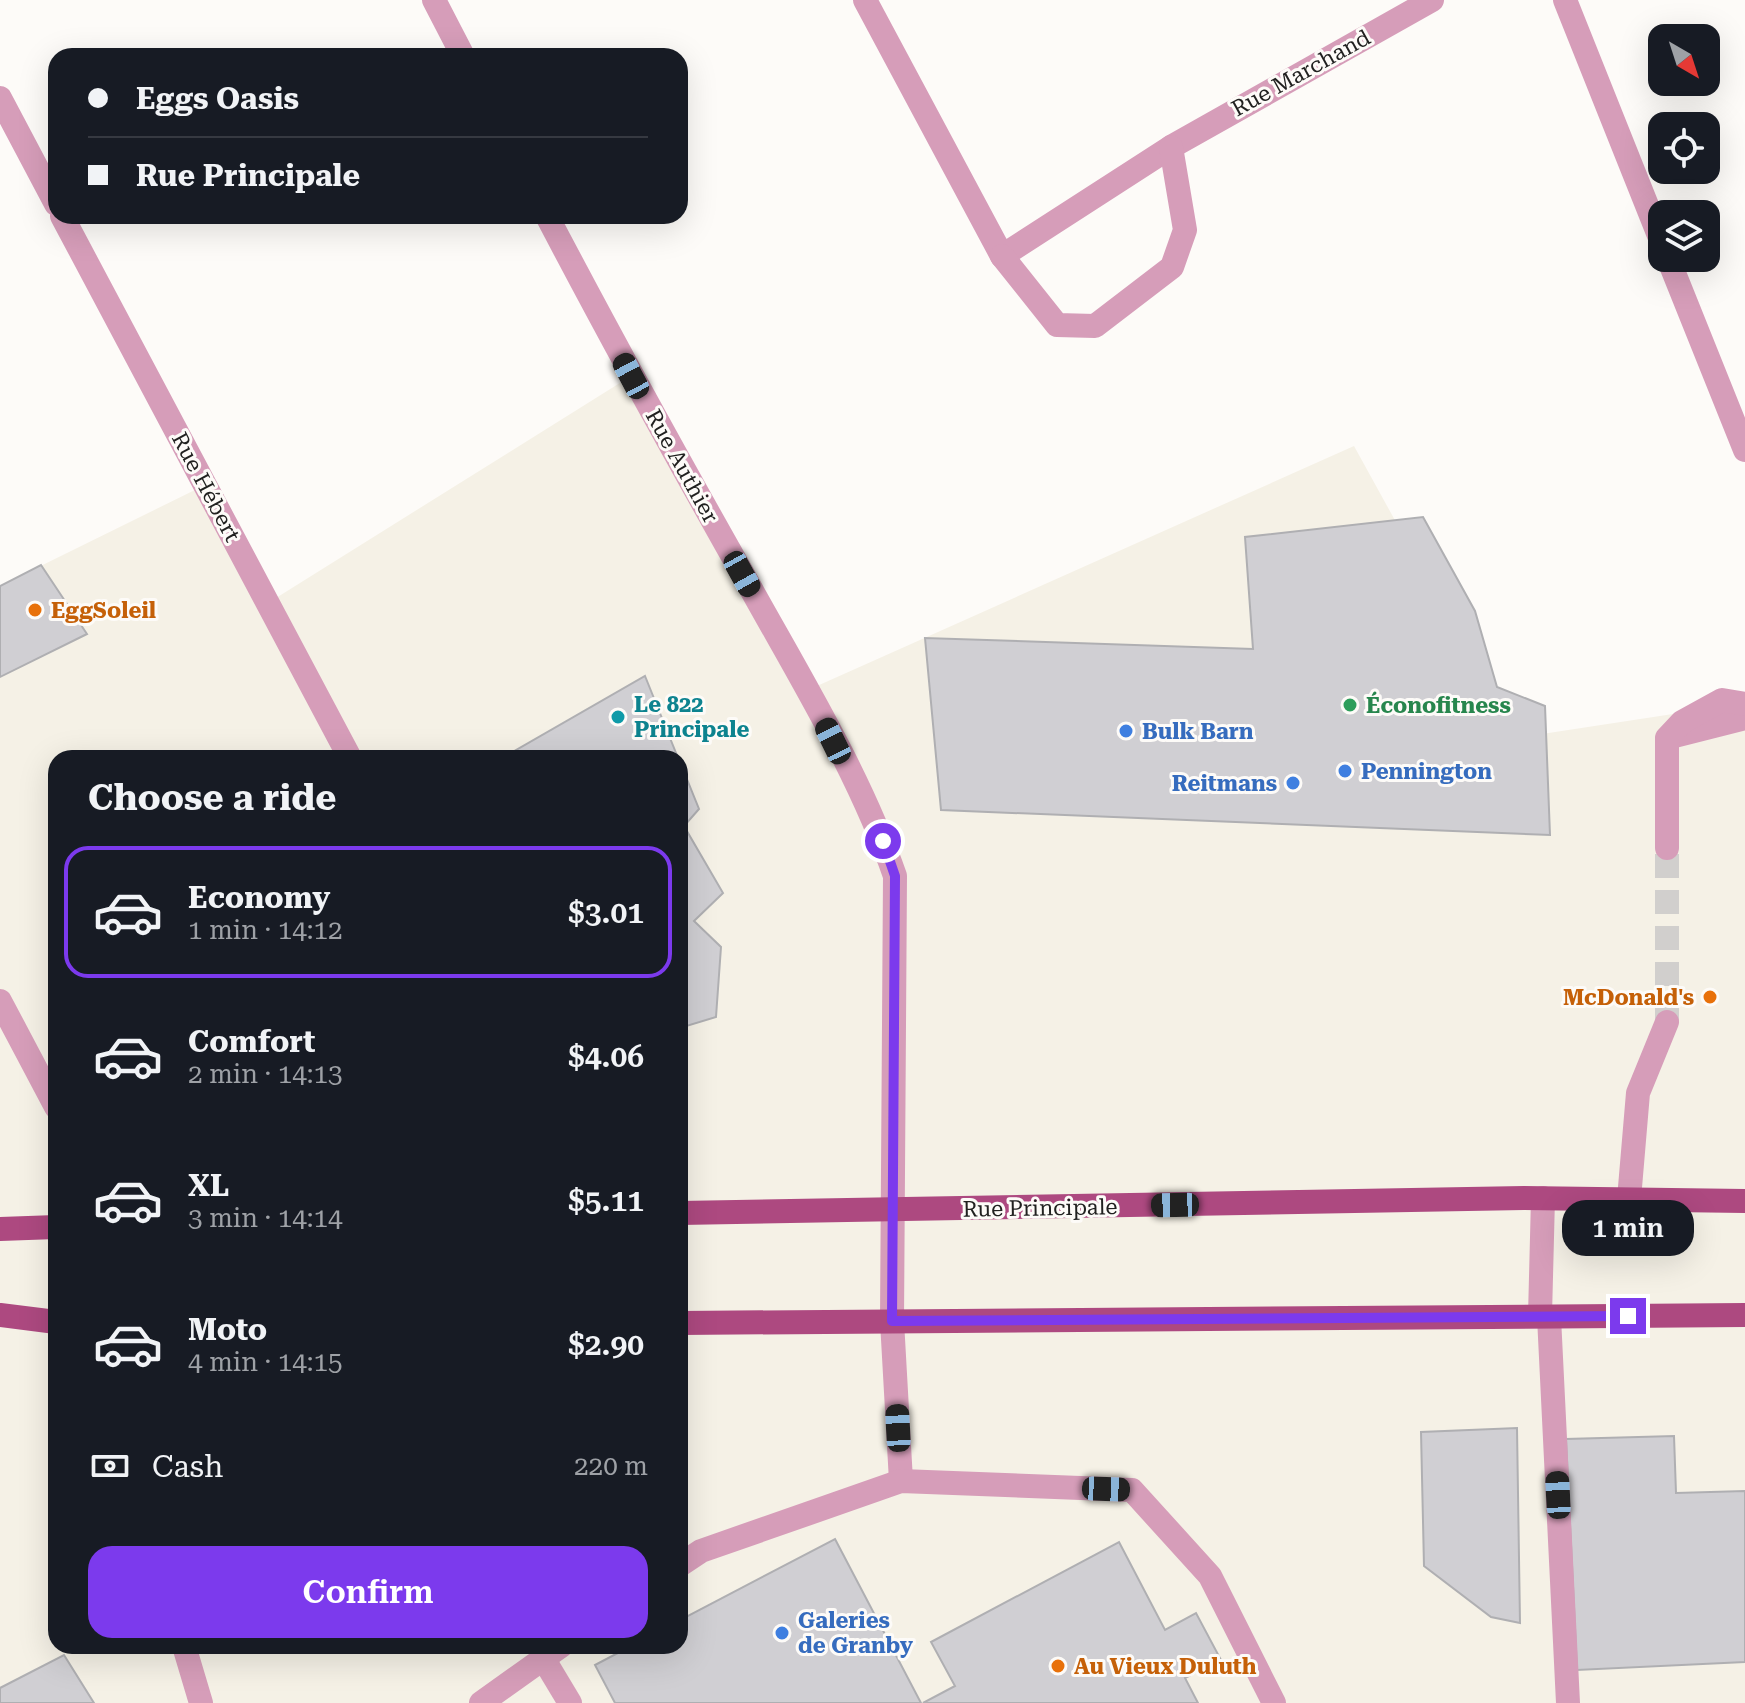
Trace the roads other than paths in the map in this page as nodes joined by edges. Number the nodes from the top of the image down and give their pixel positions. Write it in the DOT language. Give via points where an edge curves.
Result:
graph roads {
  1 [pos="434,0"];
  2 [pos="865,0"];
  3 [pos="1432,0"];
  4 [pos="1565,0"];
  5 [pos="459,48"];
  6 [pos="0,98"];
  7 [pos="1171,147"];
  8 [pos="48,189"];
  9 [pos="1648,208"];
  10 [pos="66,224"];
  11 [pos="551,224"];
  12 [pos="1002,256"];
  13 [pos="1674,272"];
  14 [pos="1745,450"];
  15 [pos="1745,704"];
  16 [pos="1745,718"];
  17 [pos="1667,738"];
  18 [pos="346,750"];
  19 [pos="1667,848"];
  20 [pos="0,1001"];
  21 [pos="1667,1022"];
  22 [pos="48,1092"];
  23 [pos="1543,1198"];
  24 [pos="1629,1199"];
  25 [pos="1745,1201"];
  26 [pos="893,1211"];
  27 [pos="688,1213"];
  28 [pos="48,1227"];
  29 [pos="0,1229"];
  30 [pos="0,1315"];
  31 [pos="1745,1315"];
  32 [pos="1545,1317"];
  33 [pos="48,1321"];
  34 [pos="892,1321"];
  35 [pos="688,1323"];
  36 [pos="901,1481"];
  37 [pos="688,1560"];
  38 [pos="186,1654"];
  39 [pos="549,1654"];
  40 [pos="553,1654"];
  41 [pos="201,1703"];
  42 [pos="481,1703"];
  43 [pos="570,1703"];
  44 [pos="1274,1703"];
  45 [pos="1568,1703"];
  1 -- 5 [label="street"];
  2 -- 12 [label="street"];
  3 -- 7 [label="street, Rue Marchand"];
  4 -- 9 [label="street"];
  6 -- 8 [label="street"];
  7 -- 12 [label="street, Rue Marchand"];
  7 -- 12 [label="street" via="1185,230 1172,267 1095,326 1057,325"];
  10 -- 18 [label="street, Rue Hébert"];
  11 -- 26 [label="street, Rue Authier" via="808,691 891,864"];
  13 -- 14 [label="street"];
  15 -- 17 [label="street" via="1722,700 1682,722"];
  16 -- 17 [label="street"];
  17 -- 19 [label="street"];
  20 -- 22 [label="street"];
  21 -- 24 [label="street" via="1638,1093"];
  23 -- 24 [label="main road, Rue Principale"];
  23 -- 26 [label="main road, Rue Principale"];
  23 -- 32 [label="street"];
  24 -- 25 [label="main road, Rue Principale"];
  26 -- 27 [label="main road, Rue Principale"];
  26 -- 34 [label="street, Rue Authier"];
  28 -- 29 [label="main road"];
  30 -- 33 [label="main road"];
  31 -- 32 [label="main road"];
  32 -- 34 [label="main road"];
  32 -- 45 [label="street"];
  34 -- 35 [label="main road"];
  34 -- 36 [label="street, Rue Authier"];
  36 -- 37 [label="street"];
  36 -- 44 [label="street" via="1132,1490 1210,1576"];
  38 -- 41 [label="street"];
  39 -- 42 [label="street"];
  40 -- 43 [label="street"];
}
